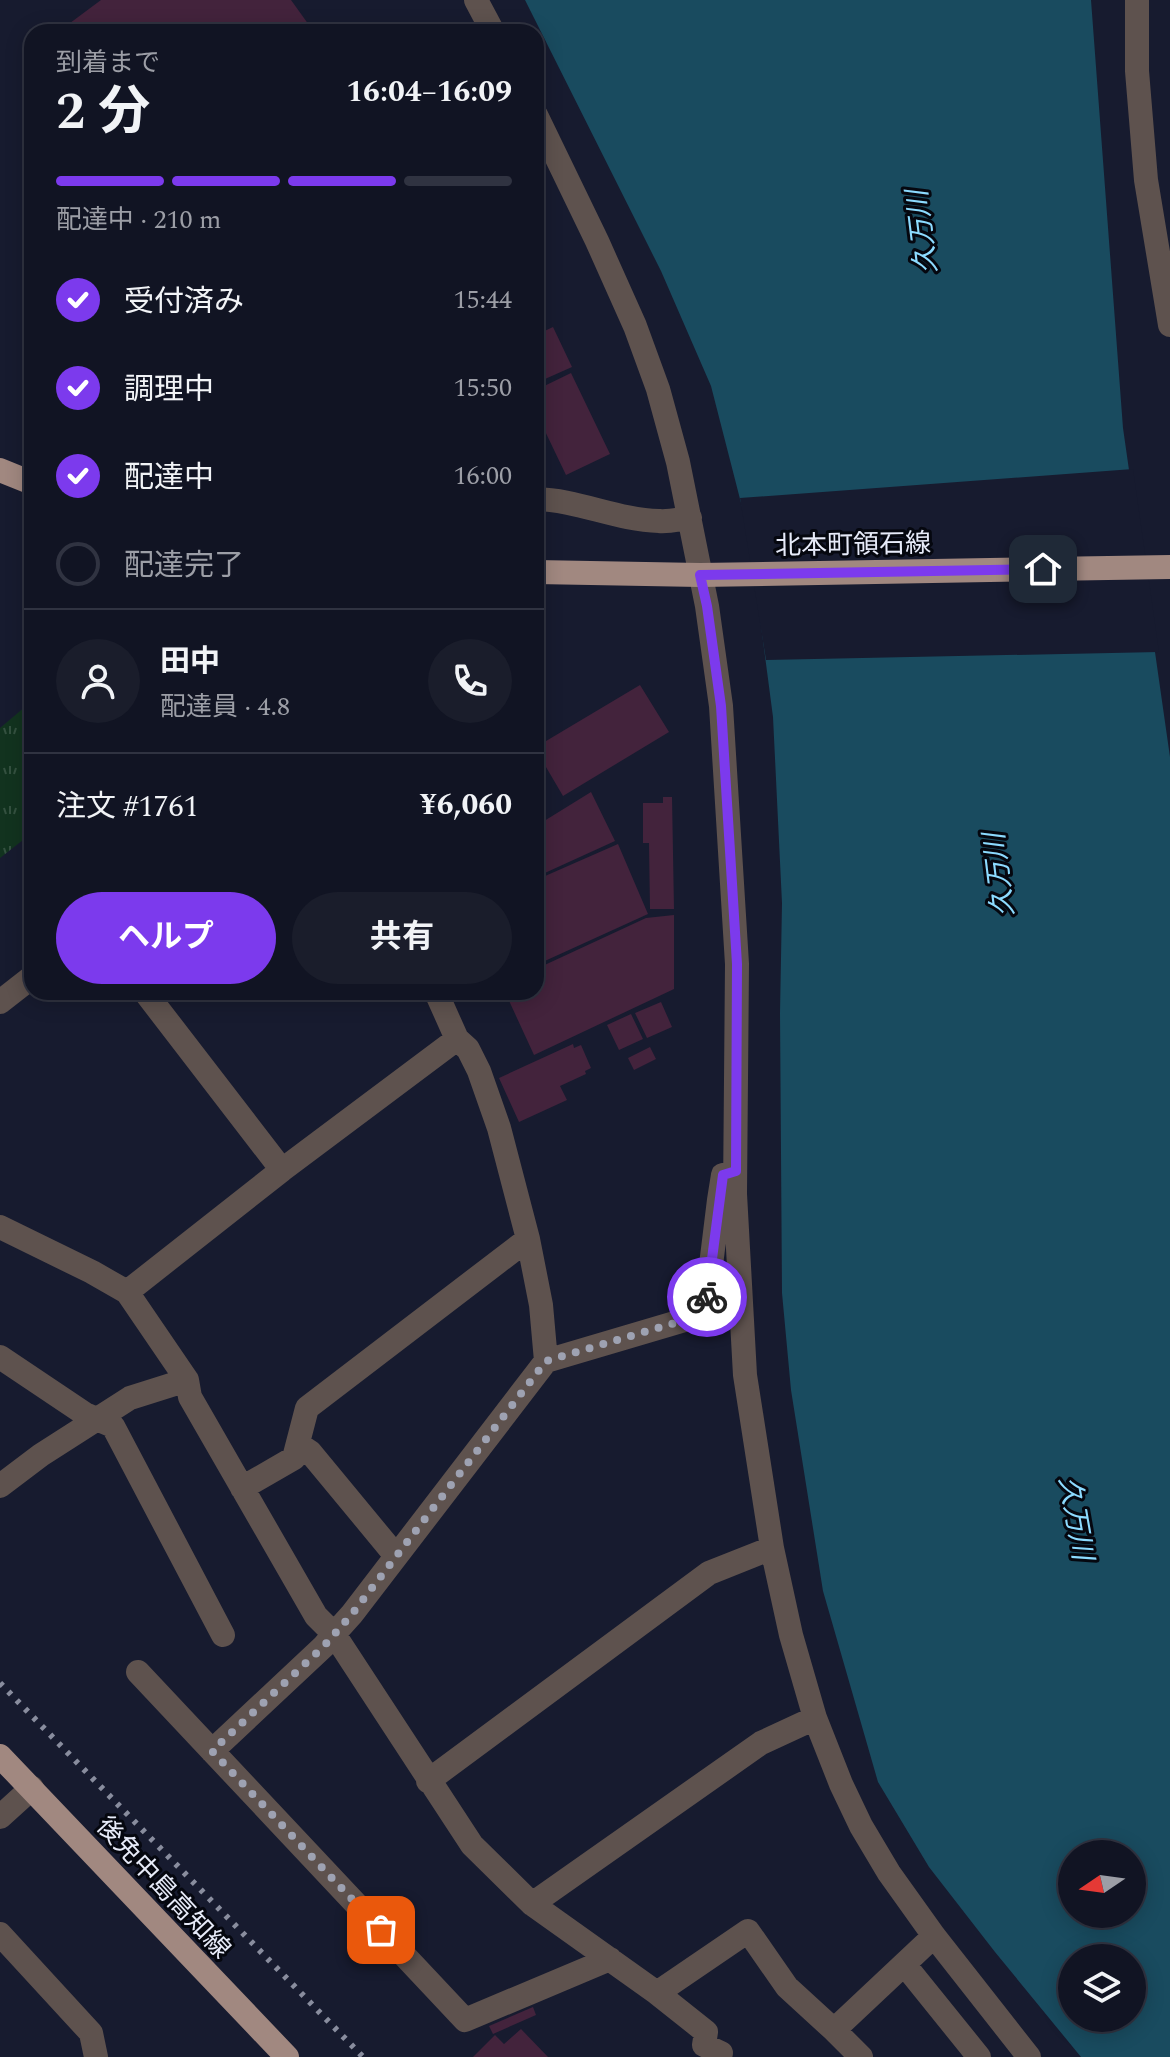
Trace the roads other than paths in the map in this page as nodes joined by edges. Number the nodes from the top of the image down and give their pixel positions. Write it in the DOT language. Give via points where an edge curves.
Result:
graph roads {
  1 [pos="476,0"];
  2 [pos="1137,0"];
  3 [pos="489,24"];
  4 [pos="544,131"];
  5 [pos="1170,325"];
  6 [pos="0,470"];
  7 [pos="24,480"];
  8 [pos="544,499"];
  9 [pos="690,518"];
  10 [pos="1170,567"];
  11 [pos="544,572"];
  12 [pos="700,575"];
  13 [pos="24,983"];
  14 [pos="151,1000"];
  15 [pos="440,1000"];
  16 [pos="0,1002"];
  17 [pos="457,1039"];
  18 [pos="282,1170"];
  19 [pos="736,1171"];
  20 [pos="0,1227"];
  21 [pos="528,1239"];
  22 [pos="127,1292"];
  23 [pos="0,1357"];
  24 [pos="546,1361"];
  25 [pos="187,1380"];
  26 [pos="99,1419"];
  27 [pos="298,1444"];
  28 [pos="0,1486"];
  29 [pos="242,1488"];
  30 [pos="766,1550"];
  31 [pos="396,1556"];
  32 [pos="334,1634"];
  33 [pos="223,1635"];
  34 [pos="138,1672"];
  35 [pos="809,1721"];
  36 [pos="212,1751"];
  37 [pos="0,1756"];
  38 [pos="428,1781"];
  39 [pos="32,1788"];
  40 [pos="0,1817"];
  41 [pos="532,1904"];
  42 [pos="0,1934"];
  43 [pos="934,1936"];
  44 [pos="610,1959"];
  45 [pos="904,1964"];
  46 [pos="657,1993"];
  47 [pos="834,2030"];
  48 [pos="722,2056"];
  49 [pos="96,2057"];
  50 [pos="287,2057"];
  51 [pos="861,2057"];
  52 [pos="979,2057"];
  53 [pos="1029,2057"];
  1 -- 3 [label="street"];
  2 -- 5 [label="street" via="1146,180"];
  4 -- 9 [label="street" via="635,326 658,389"];
  6 -- 7 [label="main road"];
  8 -- 9 [label="street" via="659,522"];
  9 -- 12 [label="street"];
  10 -- 12 [label="main road, 北本町領石線"];
  11 -- 12 [label="main road, 北本町領石線"];
  12 -- 19 [label="street" via="721,706 737,964"];
  13 -- 16 [label="street"];
  14 -- 18 [label="street"];
  15 -- 17 [label="street"];
  17 -- 18 [label="street"];
  17 -- 21 [label="street" via="479,1071"];
  18 -- 22 [label="street"];
  19 -- 24 [label="street" via="723,1175 705,1314"];
  19 -- 30 [label="street" via="745,1375"];
  20 -- 22 [label="street"];
  21 -- 24 [label="street"];
  21 -- 27 [label="street" via="307,1408"];
  22 -- 25 [label="street"];
  23 -- 26 [label="street"];
  24 -- 31 [label="street"];
  25 -- 26 [label="street" via="130,1398"];
  25 -- 29 [label="street" via="190,1397"];
  26 -- 28 [label="street"];
  26 -- 33 [label="street" via="113,1426"];
  27 -- 29 [label="street" via="294,1458"];
  27 -- 31 [label="street"];
  29 -- 32 [label="street" via="316,1616"];
  30 -- 35 [label="street"];
  30 -- 38 [label="street" via="709,1573"];
  31 -- 32 [label="street"];
  32 -- 36 [label="street"];
  32 -- 38 [label="street"];
  34 -- 36 [label="street"];
  35 -- 41 [label="street" via="761,1743"];
  35 -- 43 [label="street" via="861,1826"];
  36 -- 44 [label="street" via="465,2020"];
  37 -- 39 [label="main road, 後免中島高知線"];
  38 -- 41 [label="street" via="472,1845"];
  39 -- 40 [label="street"];
  39 -- 50 [label="main road, 後免中島高知線"];
  41 -- 44 [label="street"];
  42 -- 49 [label="street" via="91,2033"];
  43 -- 45 [label="street"];
  43 -- 53 [label="street"];
  44 -- 46 [label="street"];
  45 -- 47 [label="street"];
  45 -- 52 [label="street"];
  46 -- 47 [label="street" via="748,1931 787,1987"];
  46 -- 48 [label="street" via="706,2032 704,2045"];
  47 -- 51 [label="street"];
}
